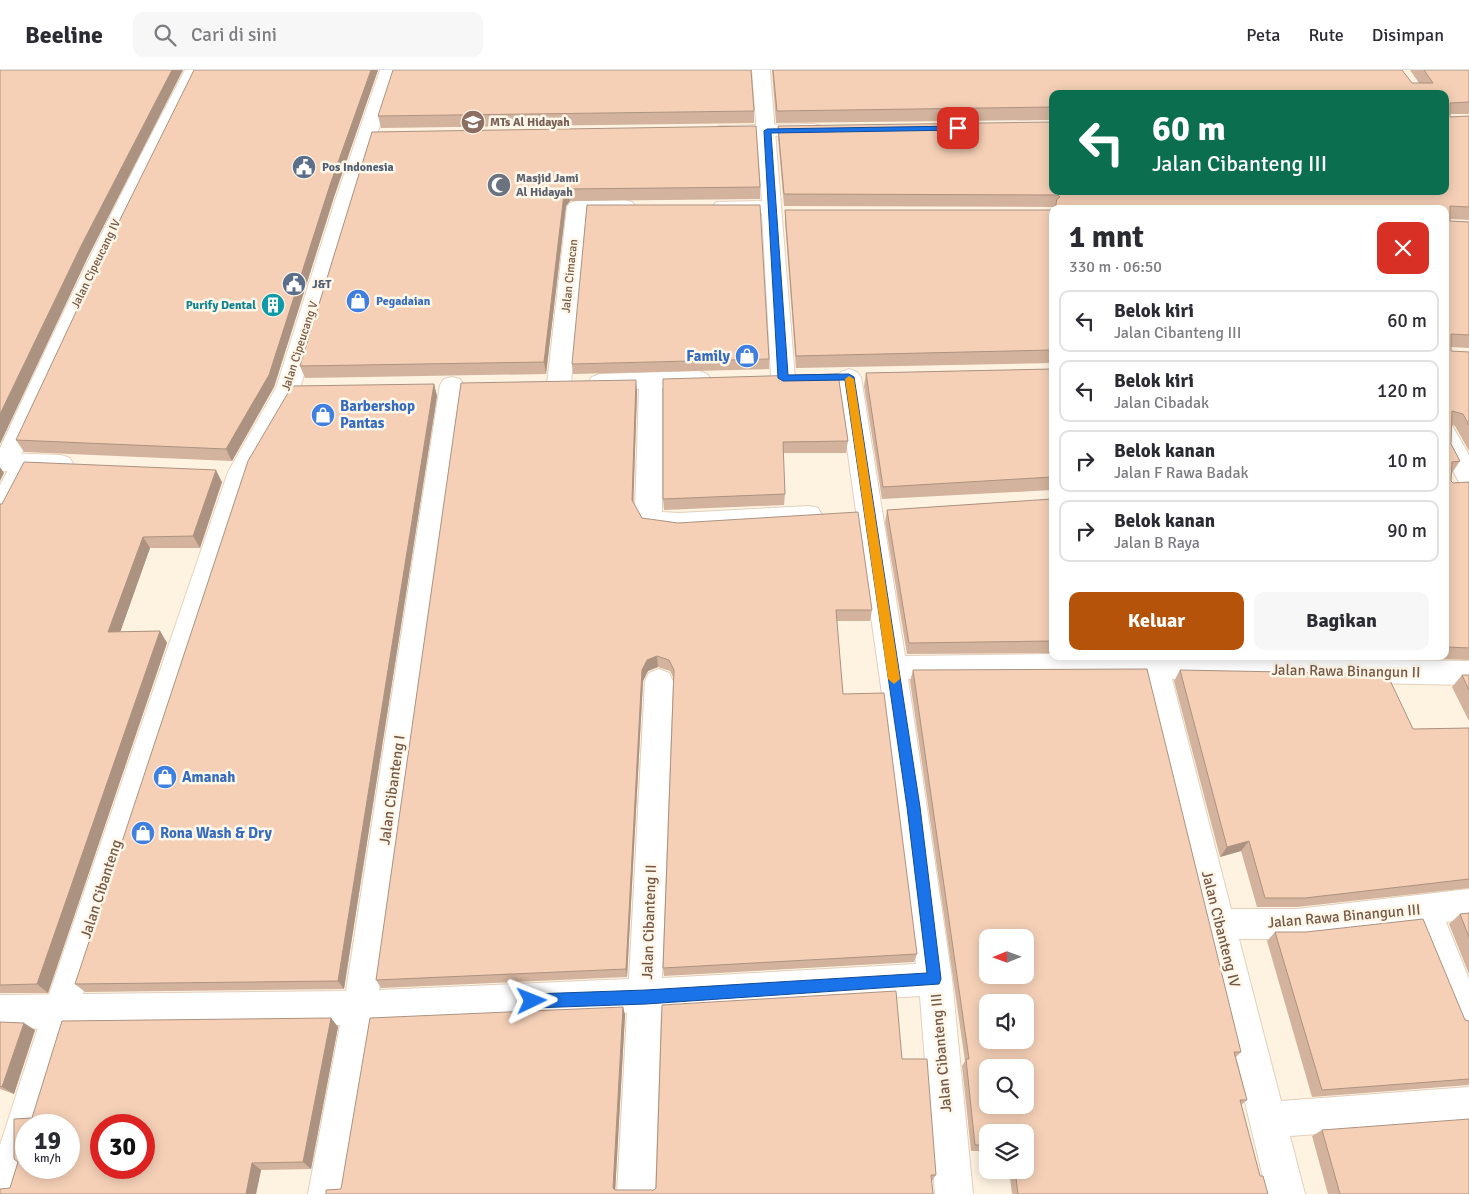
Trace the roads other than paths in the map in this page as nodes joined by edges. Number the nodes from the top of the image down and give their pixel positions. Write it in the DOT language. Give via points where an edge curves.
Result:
graph roads {
  1 [pos="194,70"];
  2 [pos="389,70"];
  3 [pos="761,70"];
  4 [pos="836,130"];
  5 [pos="767,131"];
  6 [pos="699,132"];
  7 [pos="644,206"];
  8 [pos="703,206"];
  9 [pos="771,210"];
  10 [pos="795,213"];
  11 [pos="849,377"];
  12 [pos="783,378"];
  13 [pos="717,379"];
  14 [pos="650,380"];
  15 [pos="452,385"];
  16 [pos="1449,440"];
  17 [pos="10,462"];
  18 [pos="83,465"];
  19 [pos="230,471"];
  20 [pos="1469,478"];
  21 [pos="1469,483"];
  22 [pos="1449,484"];
  23 [pos="0,508"];
  24 [pos="897,510"];
  25 [pos="848,513"];
  26 [pos="1154,665"];
  27 [pos="892,668"];
  28 [pos="1469,673"];
  29 [pos="659,681"];
  30 [pos="1469,904"];
  31 [pos="1424,909"];
  32 [pos="1220,924"];
  33 [pos="934,979"];
  34 [pos="646,997"];
  35 [pos="360,1007"];
  36 [pos="0,1012"];
  37 [pos="60,1012"];
  38 [pos="1467,1015"];
  39 [pos="1469,1105"];
  40 [pos="1268,1120"];
  41 [pos="3,1194"];
  42 [pos="326,1194"];
  43 [pos="636,1194"];
  44 [pos="954,1194"];
  45 [pos="1286,1194"];
  1 -- 17 [label="street, Jalan Cipeucang IV" via="80,297"];
  2 -- 19 [label="street, Jalan Cipeucang V" via="376,136 298,388"];
  3 -- 5 [label="street"];
  4 -- 5 [label="street"];
  5 -- 6 [label="street"];
  5 -- 9 [label="street"];
  7 -- 14 [label="street, Jalan Cimacan" via="577,207 549,384"];
  8 -- 9 [label="street"];
  9 -- 10 [label="street"];
  9 -- 12 [label="street"];
  11 -- 25 [label="street, Jalan Cibanteng III"];
  13 -- 14 [label="street"];
  14 -- 25 [label="street" via="648,512 654,521 679,523"];
  15 -- 35 [label="street, Jalan Cibanteng I"];
  16 -- 20 [label="street"];
  17 -- 18 [label="street"];
  17 -- 23 [label="street, Jalan Cipeucang IV"];
  19 -- 37 [label="street, Jalan Cibanteng"];
  21 -- 22 [label="street"];
  24 -- 25 [label="street"];
  25 -- 27 [label="street, Jalan Cibanteng III"];
  26 -- 27 [label="street, Jalan Rawa Binangun II"];
  26 -- 28 [label="street, Jalan Rawa Binangun II" via="1318,672"];
  26 -- 32 [label="street, Jalan Cibanteng IV"];
  27 -- 33 [label="street, Jalan Cibanteng III"];
  29 -- 34 [label="street, Jalan Cibanteng II"];
  30 -- 31 [label="street, Jalan Rawa Binangun III"];
  31 -- 32 [label="street, Jalan Rawa Binangun III" via="1297,924"];
  31 -- 38 [label="street"];
  32 -- 40 [label="street, Jalan Cibanteng IV"];
  33 -- 34 [label="street"];
  33 -- 44 [label="street, Jalan Cibanteng III"];
  34 -- 35 [label="street"];
  34 -- 43 [label="street, Jalan Cibanteng II"];
  35 -- 37 [label="street"];
  35 -- 42 [label="street, Jalan Cibanteng I"];
  36 -- 37 [label="street"];
  37 -- 41 [label="street, Jalan Cibanteng"];
  39 -- 40 [label="street"];
  40 -- 45 [label="street, Jalan Cibanteng IV"];
}
